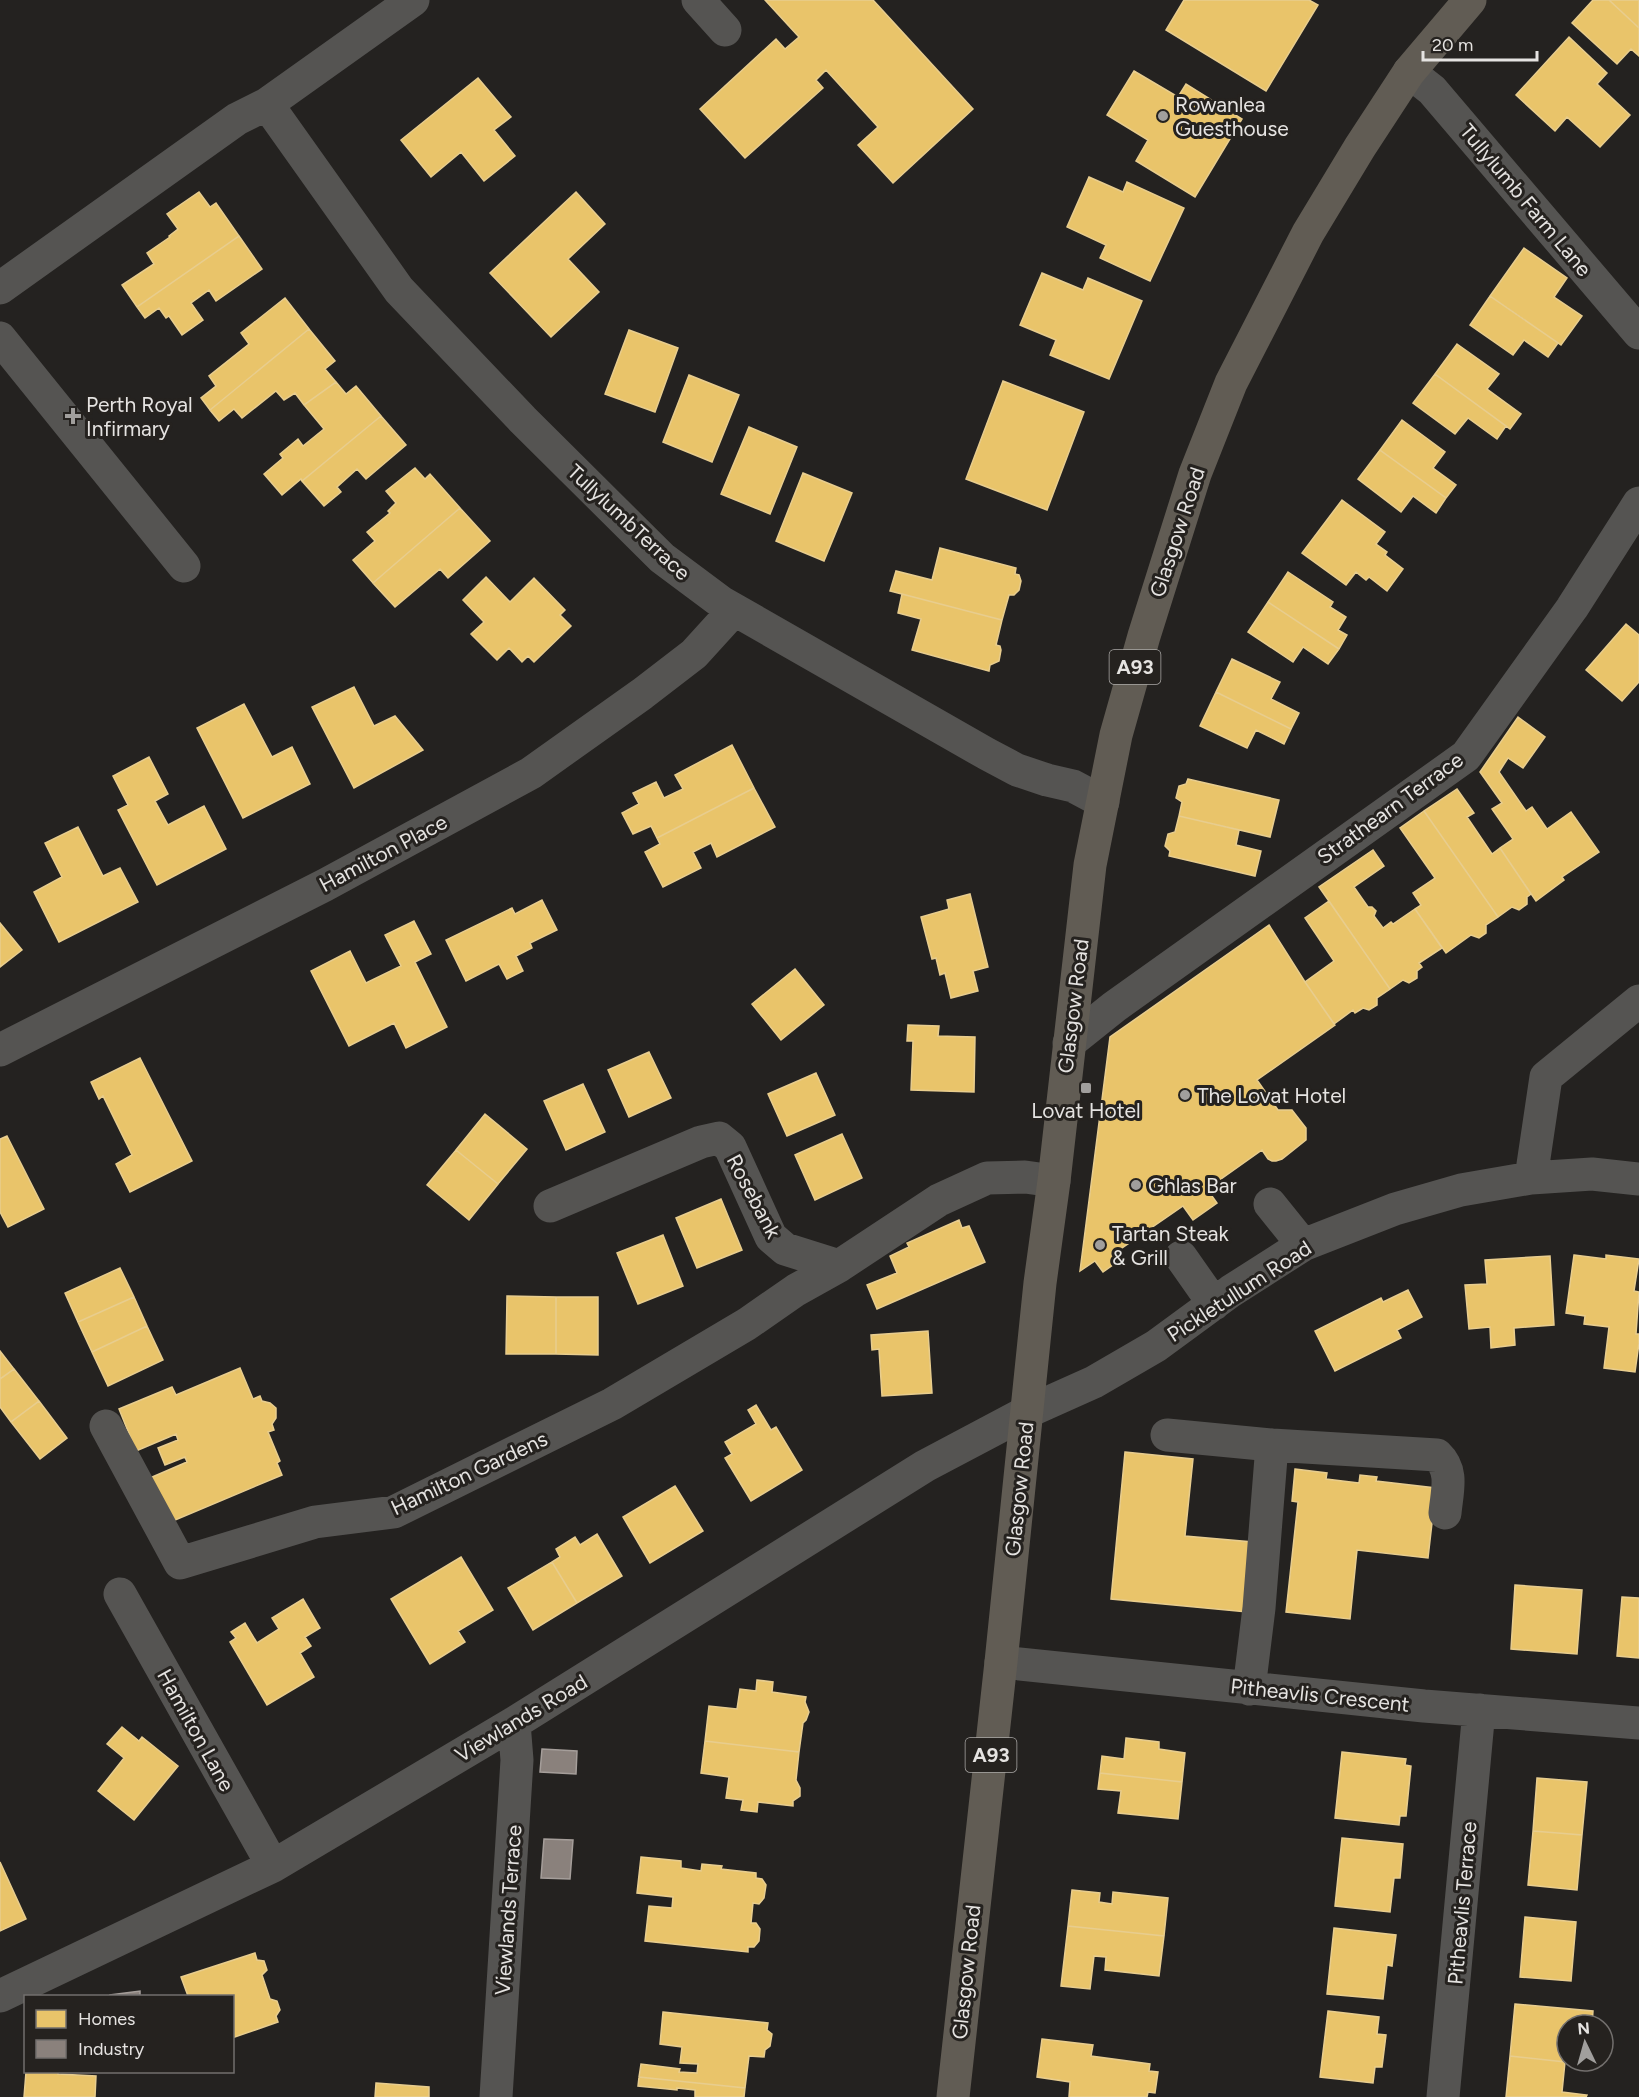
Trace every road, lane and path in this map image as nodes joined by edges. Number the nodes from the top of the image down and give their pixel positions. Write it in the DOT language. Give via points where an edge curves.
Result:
graph roads {
  1 [pos="413,0"];
  2 [pos="698,0"];
  3 [pos="1470,0"];
  4 [pos="725,30"];
  5 [pos="1409,72"];
  6 [pos="267,104"];
  7 [pos="0,288"];
  8 [pos="1639,333"];
  9 [pos="0,338"];
  10 [pos="1639,503"];
  11 [pos="184,566"];
  12 [pos="734,609"];
  13 [pos="1103,802"];
  14 [pos="1639,1001"];
  15 [pos="1069,1043"];
  16 [pos="0,1050"];
  17 [pos="1531,1178"];
  18 [pos="1639,1179"];
  19 [pos="1054,1181"];
  20 [pos="1270,1204"];
  21 [pos="550,1206"];
  22 [pos="1303,1245"];
  23 [pos="1181,1257"];
  24 [pos="839,1266"];
  25 [pos="1214,1304"];
  26 [pos="1027,1412"];
  27 [pos="106,1426"];
  28 [pos="1167,1435"];
  29 [pos="1272,1445"];
  30 [pos="1445,1513"];
  31 [pos="120,1594"];
  32 [pos="1001,1662"];
  33 [pos="1249,1689"];
  34 [pos="1479,1710"];
  35 [pos="514,1723"];
  36 [pos="1639,1723"];
  37 [pos="273,1866"];
  38 [pos="0,1996"];
  39 [pos="496,2097"];
  40 [pos="952,2097"];
  41 [pos="1443,2097"];
  1 -- 6 [label="street"];
  2 -- 4 [label="street"];
  3 -- 5 [label="main road, Glasgow Road / A93"];
  5 -- 8 [label="street, Tullylumb Farm Lane" via="1432,90"];
  5 -- 13 [label="main road, Glasgow Road / A93" via="1308,233 1231,382 1194,474 1147,625 1116,735"];
  6 -- 7 [label="street" via="237,118"];
  6 -- 12 [label="street, TullylumbTerrace" via="399,290 662,558"];
  9 -- 11 [label="street"];
  10 -- 15 [label="street, Strathearn Terrace" via="1572,608 1466,756"];
  12 -- 13 [label="street, TullylumbTerrace" via="1017,770 1073,786"];
  12 -- 16 [label="street, Hamilton Place" via="694,654 531,773 325,885"];
  13 -- 15 [label="main road, Glasgow Road / A93" via="1090,865"];
  14 -- 17 [label="street" via="1546,1077"];
  15 -- 19 [label="main road, Glasgow Road / A93"];
  17 -- 18 [label="street, Pickletullum Road" via="1592,1174"];
  17 -- 22 [label="street, Pickletullum Road" via="1417,1202"];
  19 -- 24 [label="street" via="987,1178 939,1200"];
  19 -- 26 [label="main road, Glasgow Road / A93"];
  20 -- 22 [label="street"];
  21 -- 24 [label="street, Rosebank" via="718,1138 729,1147 771,1237 785,1249"];
  22 -- 25 [label="street, Pickletullum Road"];
  23 -- 25 [label="street"];
  24 -- 27 [label="street, Hamilton Gardens" via="612,1404 394,1512 315,1522 180,1563"];
  25 -- 26 [label="street, Pickletullum Road" via="1156,1346 1104,1376"];
  26 -- 32 [label="main road, Glasgow Road / A93"];
  26 -- 35 [label="street, Viewlands Road" via="925,1466"];
  28 -- 29 [label="street"];
  29 -- 30 [label="street" via="1437,1455 1448,1473"];
  29 -- 33 [label="street"];
  31 -- 37 [label="street, Hamilton Lane"];
  32 -- 33 [label="street, Pitheavlis Crescent"];
  32 -- 40 [label="main road, Glasgow Road / A93"];
  33 -- 34 [label="street, Pitheavlis Crescent"];
  34 -- 36 [label="street, Pitheavlis Crescent"];
  34 -- 41 [label="street, Pitheavlis Terrace"];
  35 -- 37 [label="street, Viewlands Road"];
  35 -- 39 [label="street, Viewlands Terrace" via="517,1760"];
  37 -- 38 [label="street, Viewlands Road"];
}
